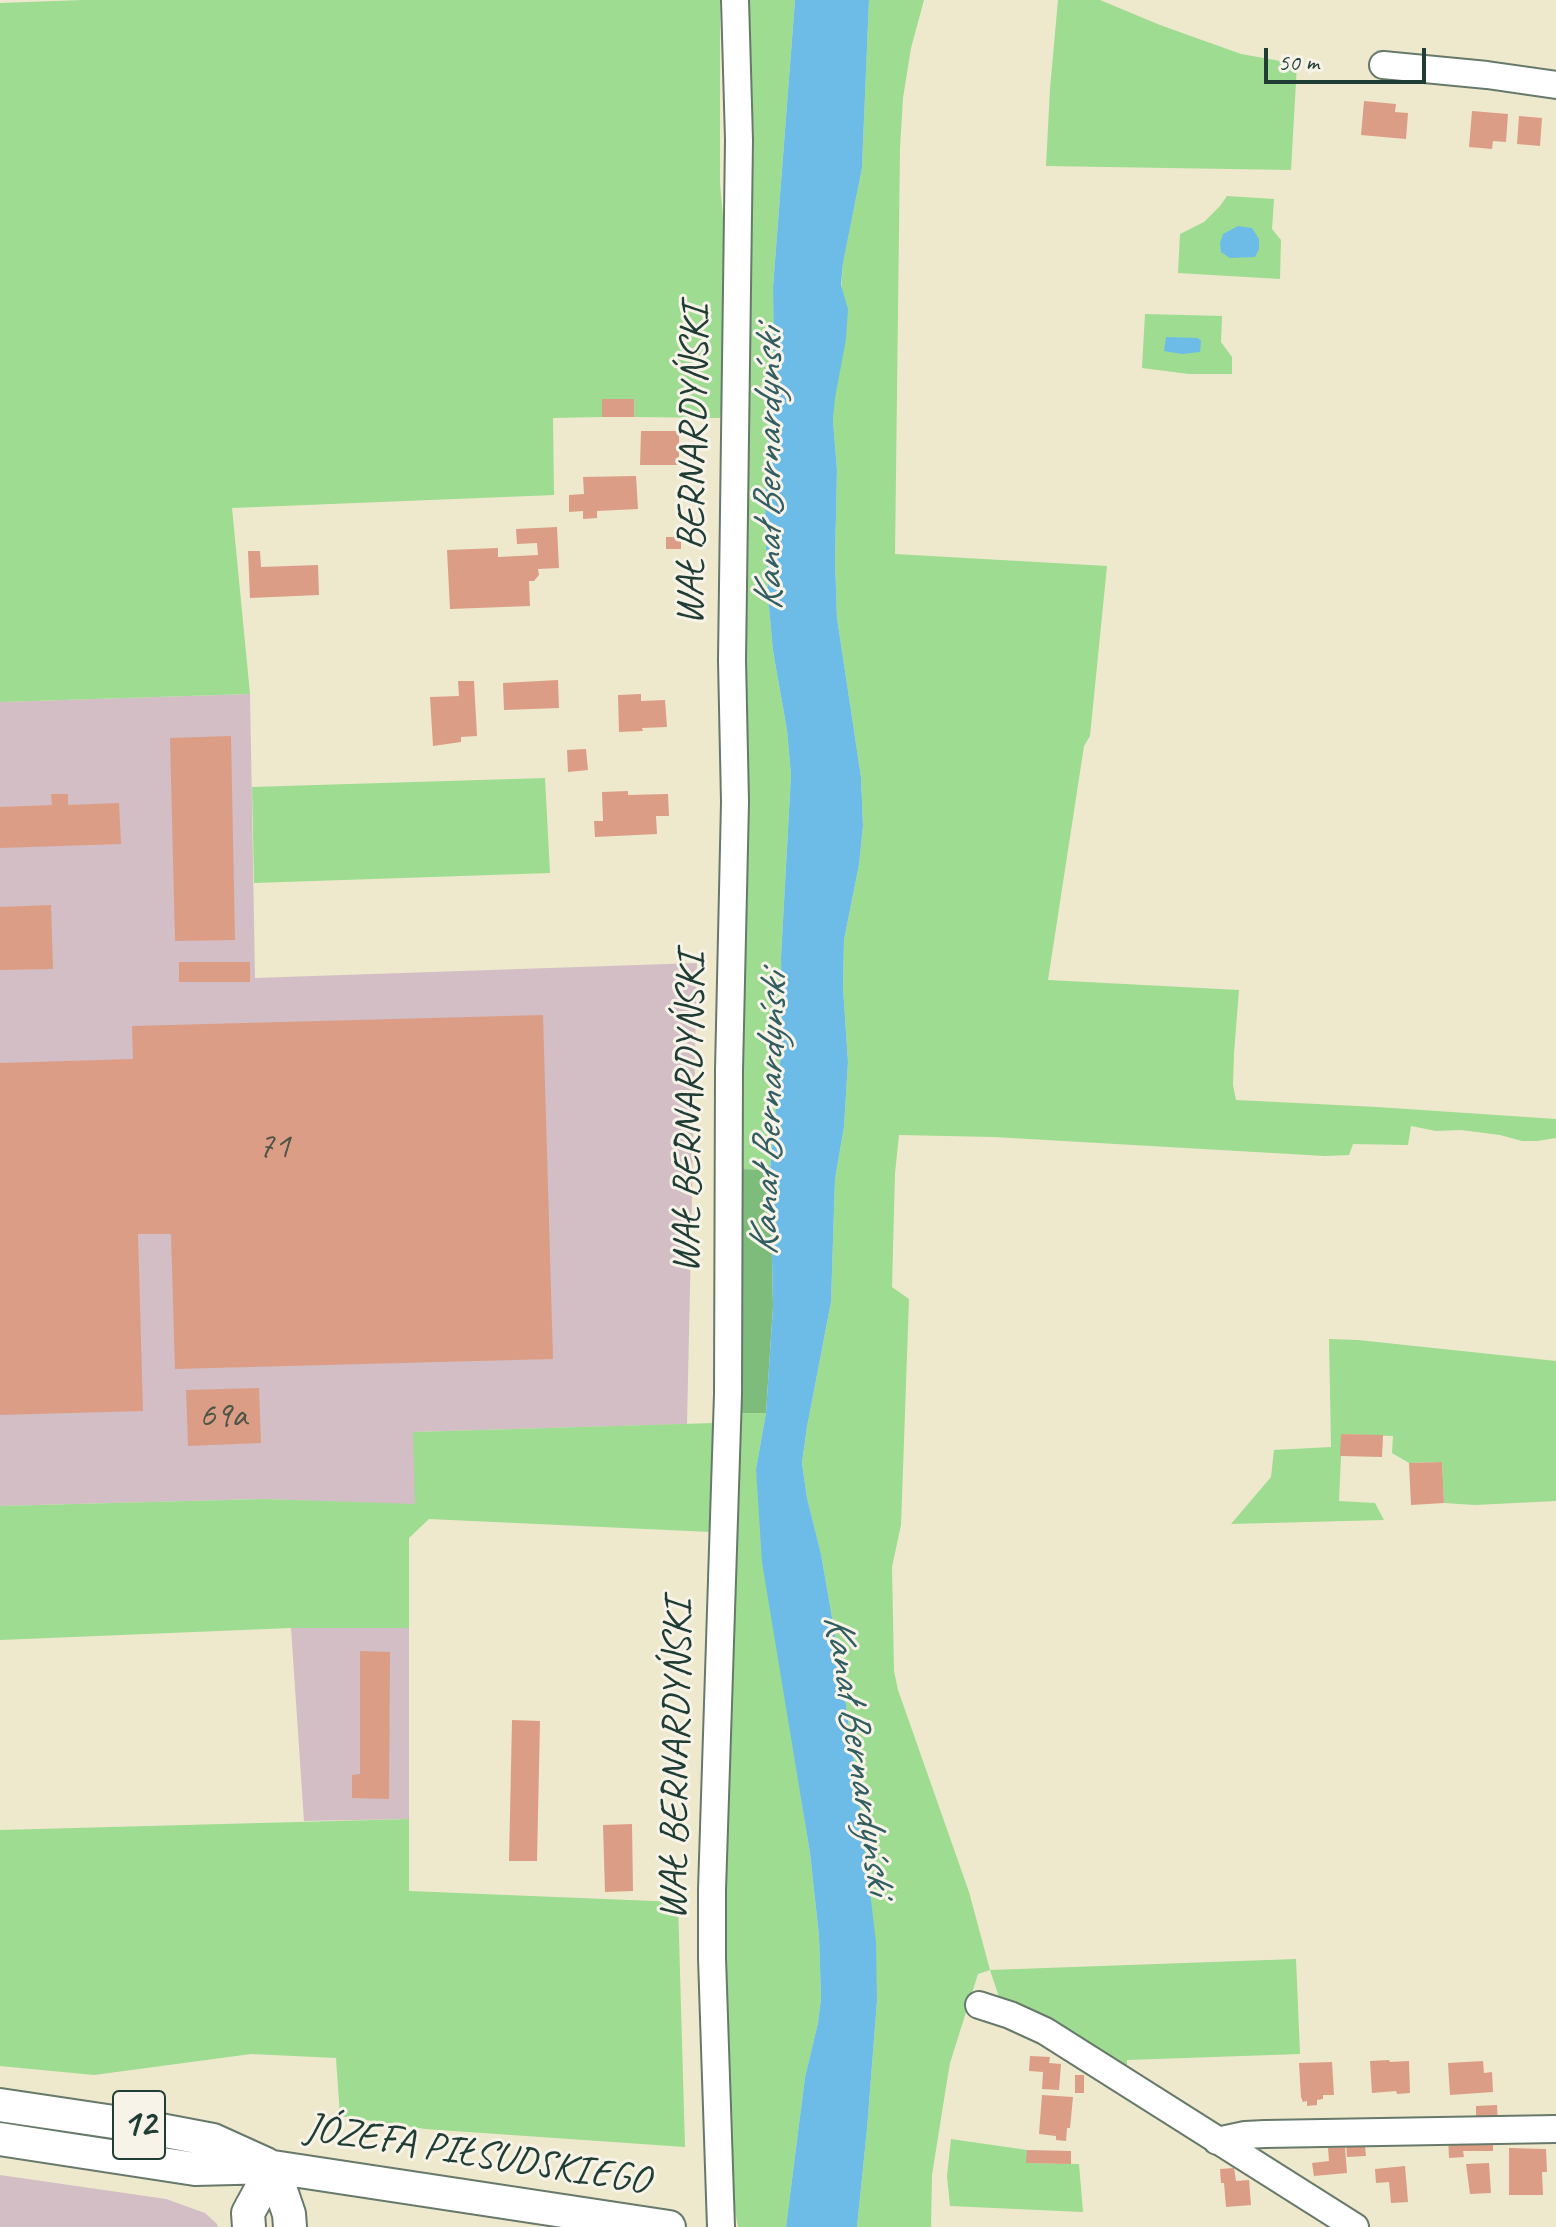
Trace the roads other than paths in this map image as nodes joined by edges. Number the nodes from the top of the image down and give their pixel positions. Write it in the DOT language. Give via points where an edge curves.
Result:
graph roads {
  1 [pos="735,0"];
  2 [pos="1383,65"];
  3 [pos="1556,85"];
  4 [pos="979,2005"];
  5 [pos="0,2105"];
  6 [pos="1556,2129"];
  7 [pos="0,2139"];
  8 [pos="1217,2141"];
  9 [pos="273,2167"];
  10 [pos="249,2227"];
  11 [pos="290,2227"];
  12 [pos="669,2227"];
  13 [pos="721,2227"];
  14 [pos="1355,2227"];
  1 -- 13 [label="street, WAŁ BERNARDYŃSKI" via="739,140 728,1394 712,1890"];
  2 -- 3 [label="street"];
  4 -- 8 [label="street" via="1045,2031"];
  5 -- 9 [label="main road, JÓZEFA PIŁSUDSKIEGO / 12" via="213,2140"];
  6 -- 8 [label="street" via="1265,2134"];
  7 -- 9 [label="main road, JÓZEFA PIŁSUDSKIEGO / 12" via="195,2169"];
  8 -- 14 [label="street"];
  9 -- 10 [label="main road" via="248,2213"];
  9 -- 11 [label="main road"];
  9 -- 12 [label="main road, JÓZEFA PIŁSUDSKIEGO / 12"];
}
